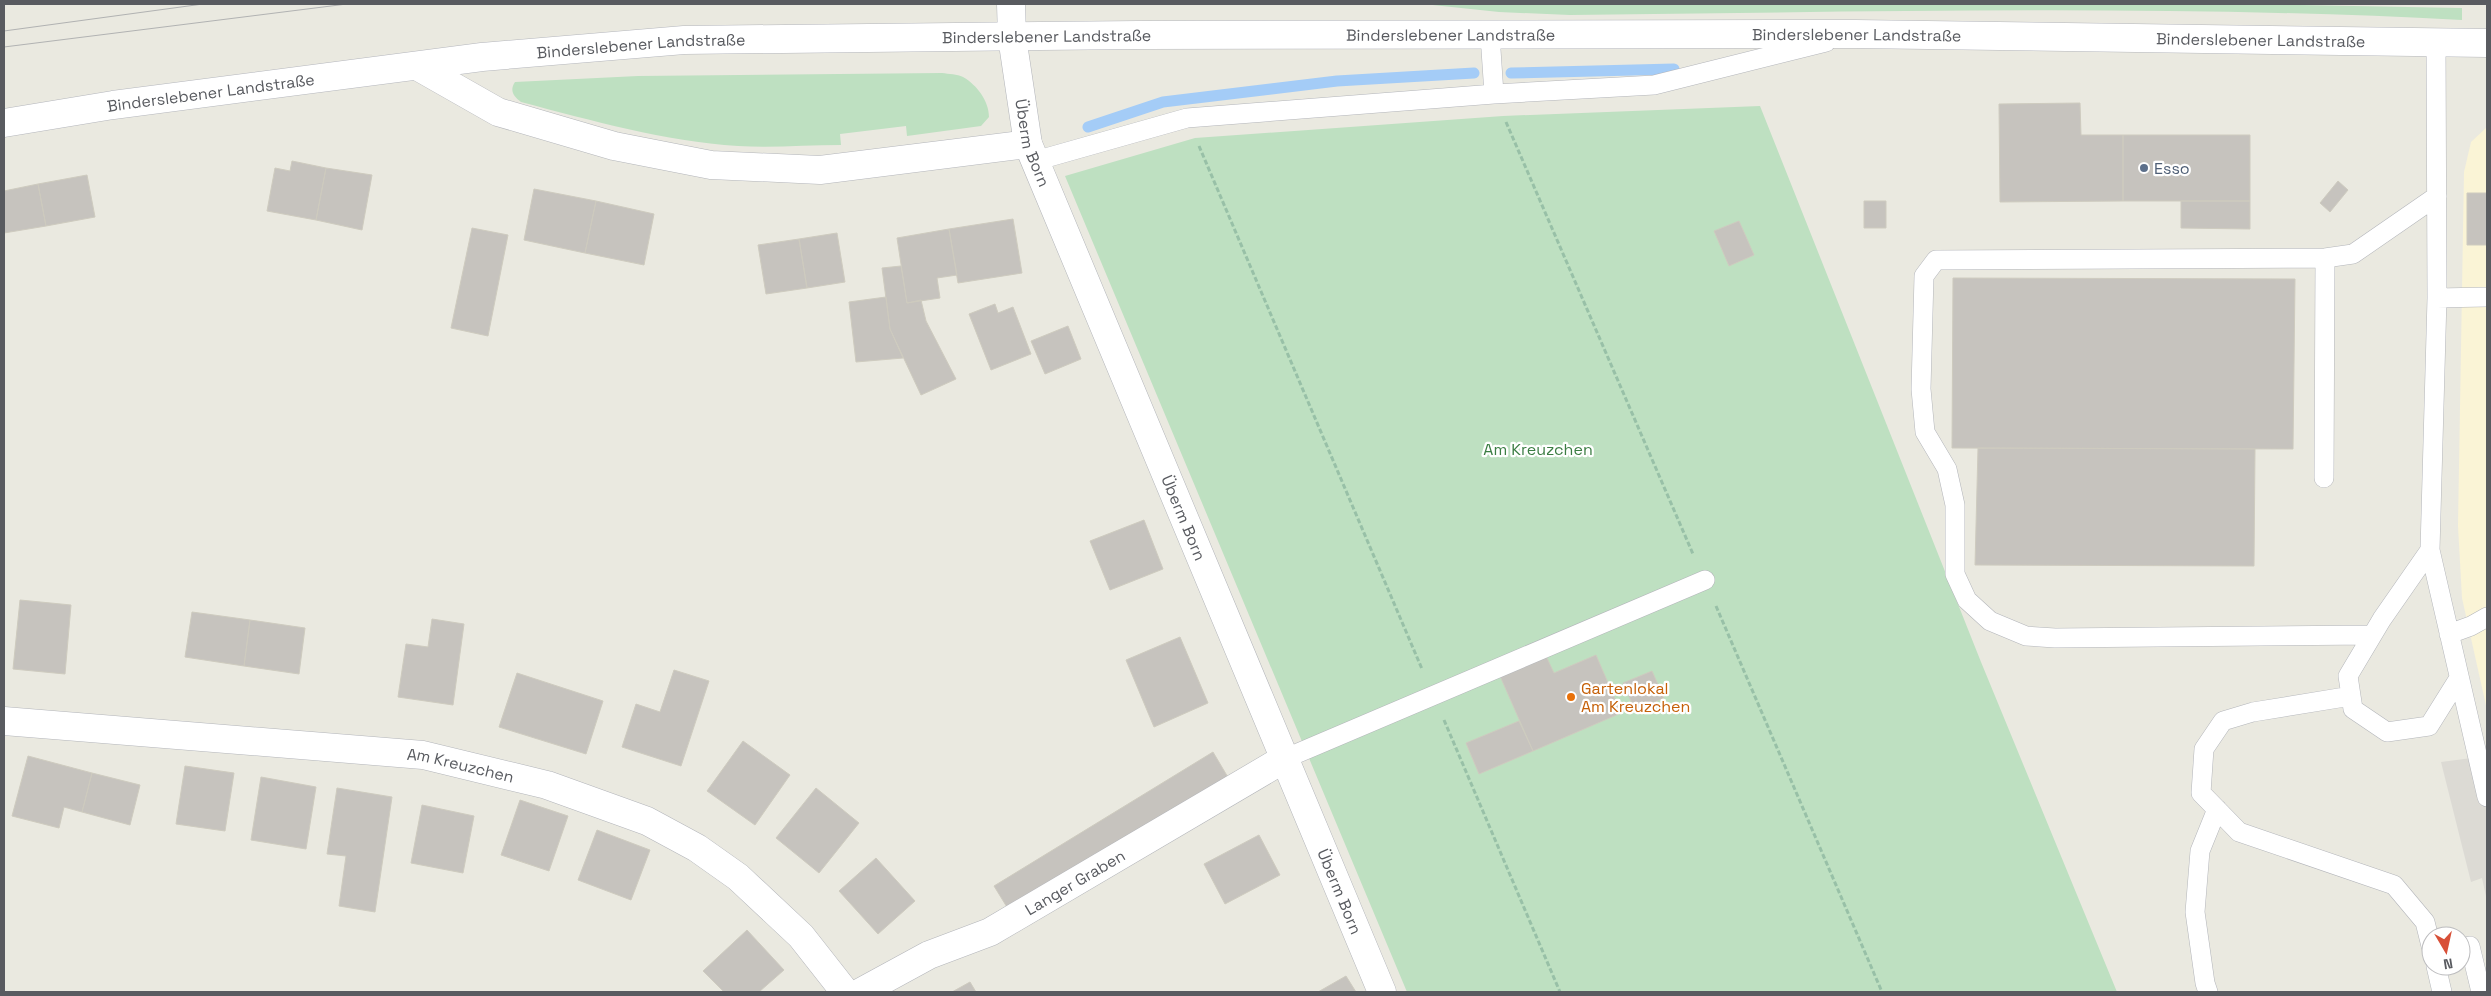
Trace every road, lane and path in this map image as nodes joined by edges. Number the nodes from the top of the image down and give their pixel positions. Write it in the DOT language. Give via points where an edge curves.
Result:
graph roads {
  1 [pos="1011,4"];
  2 [pos="1856,34"];
  3 [pos="1490,35"];
  4 [pos="1012,37"];
  5 [pos="2436,41"];
  6 [pos="2487,43"];
  7 [pos="417,66"];
  8 [pos="1494,94"];
  9 [pos="1187,118"];
  10 [pos="4,123"];
  11 [pos="1031,153"];
  12 [pos="2437,196"];
  13 [pos="2326,258"];
  14 [pos="2487,297"];
  15 [pos="2437,298"];
  16 [pos="2324,478"];
  17 [pos="2430,550"];
  18 [pos="1704,580"];
  19 [pos="2487,617"];
  20 [pos="2449,634"];
  21 [pos="2372,635"];
  22 [pos="2459,678"];
  23 [pos="1433,694"];
  24 [pos="2351,696"];
  25 [pos="4,721"];
  26 [pos="1284,759"];
  27 [pos="2487,797"];
  28 [pos="2217,809"];
  29 [pos="2426,926"];
  30 [pos="2471,951"];
  31 [pos="2438,976"];
  32 [pos="845,992"];
  33 [pos="862,992"];
  34 [pos="1382,992"];
  35 [pos="1560,992"];
  36 [pos="1882,992"];
  37 [pos="2208,992"];
  38 [pos="2442,992"];
  39 [pos="2480,992"];
  1 -- 4 [label="street, Überm Born"];
  2 -- 3 [label="street, Binderslebener Landstraße"];
  2 -- 5 [label="street, Binderslebener Landstraße"];
  2 -- 8 [label="lane" via="1654,85"];
  3 -- 4 [label="street, Binderslebener Landstraße"];
  3 -- 8 [label="lane"];
  4 -- 7 [label="street, Binderslebener Landstraße" via="684,40 482,57"];
  4 -- 11 [label="street, Überm Born"];
  5 -- 6 [label="street, Binderslebener Landstraße"];
  5 -- 12 [label="lane"];
  7 -- 10 [label="street, Binderslebener Landstraße" via="113,105"];
  7 -- 11 [label="street" via="498,112 614,146 711,165 820,170"];
  8 -- 9 [label="lane"];
  8 -- 18 [label="path"];
  9 -- 11 [label="lane"];
  9 -- 23 [label="path"];
  11 -- 26 [label="street, Überm Born"];
  12 -- 13 [label="lane" via="2353,254"];
  12 -- 15 [label="lane"];
  13 -- 16 [label="lane"];
  13 -- 21 [label="lane" via="1936,260 1924,276 1921,389 1925,432 1947,469 1955,505 1955,574 1967,600 1990,621 2026,636 2055,638"];
  14 -- 15 [label="lane"];
  15 -- 17 [label="lane"];
  17 -- 20 [label="lane"];
  17 -- 21 [label="lane"];
  18 -- 23 [label="lane"];
  18 -- 36 [label="path"];
  19 -- 20 [label="lane"];
  20 -- 22 [label="lane"];
  21 -- 24 [label="lane" via="2348,676"];
  22 -- 24 [label="lane" via="2429,726 2387,732 2353,709"];
  22 -- 27 [label="lane"];
  23 -- 26 [label="lane"];
  23 -- 35 [label="path"];
  24 -- 28 [label="lane" via="2253,712 2222,721 2204,749 2201,793"];
  25 -- 32 [label="street, Am Kreuzchen" via="423,755 548,785 647,821 697,848 738,878 801,936"];
  26 -- 33 [label="street, Langer Graben" via="990,932 929,955"];
  26 -- 34 [label="street, Überm Born"];
  28 -- 29 [label="lane" via="2239,832 2394,885"];
  28 -- 37 [label="lane" via="2200,851 2195,912"];
  30 -- 39 [label="lane"];
  31 -- 38 [label="lane"];
}
